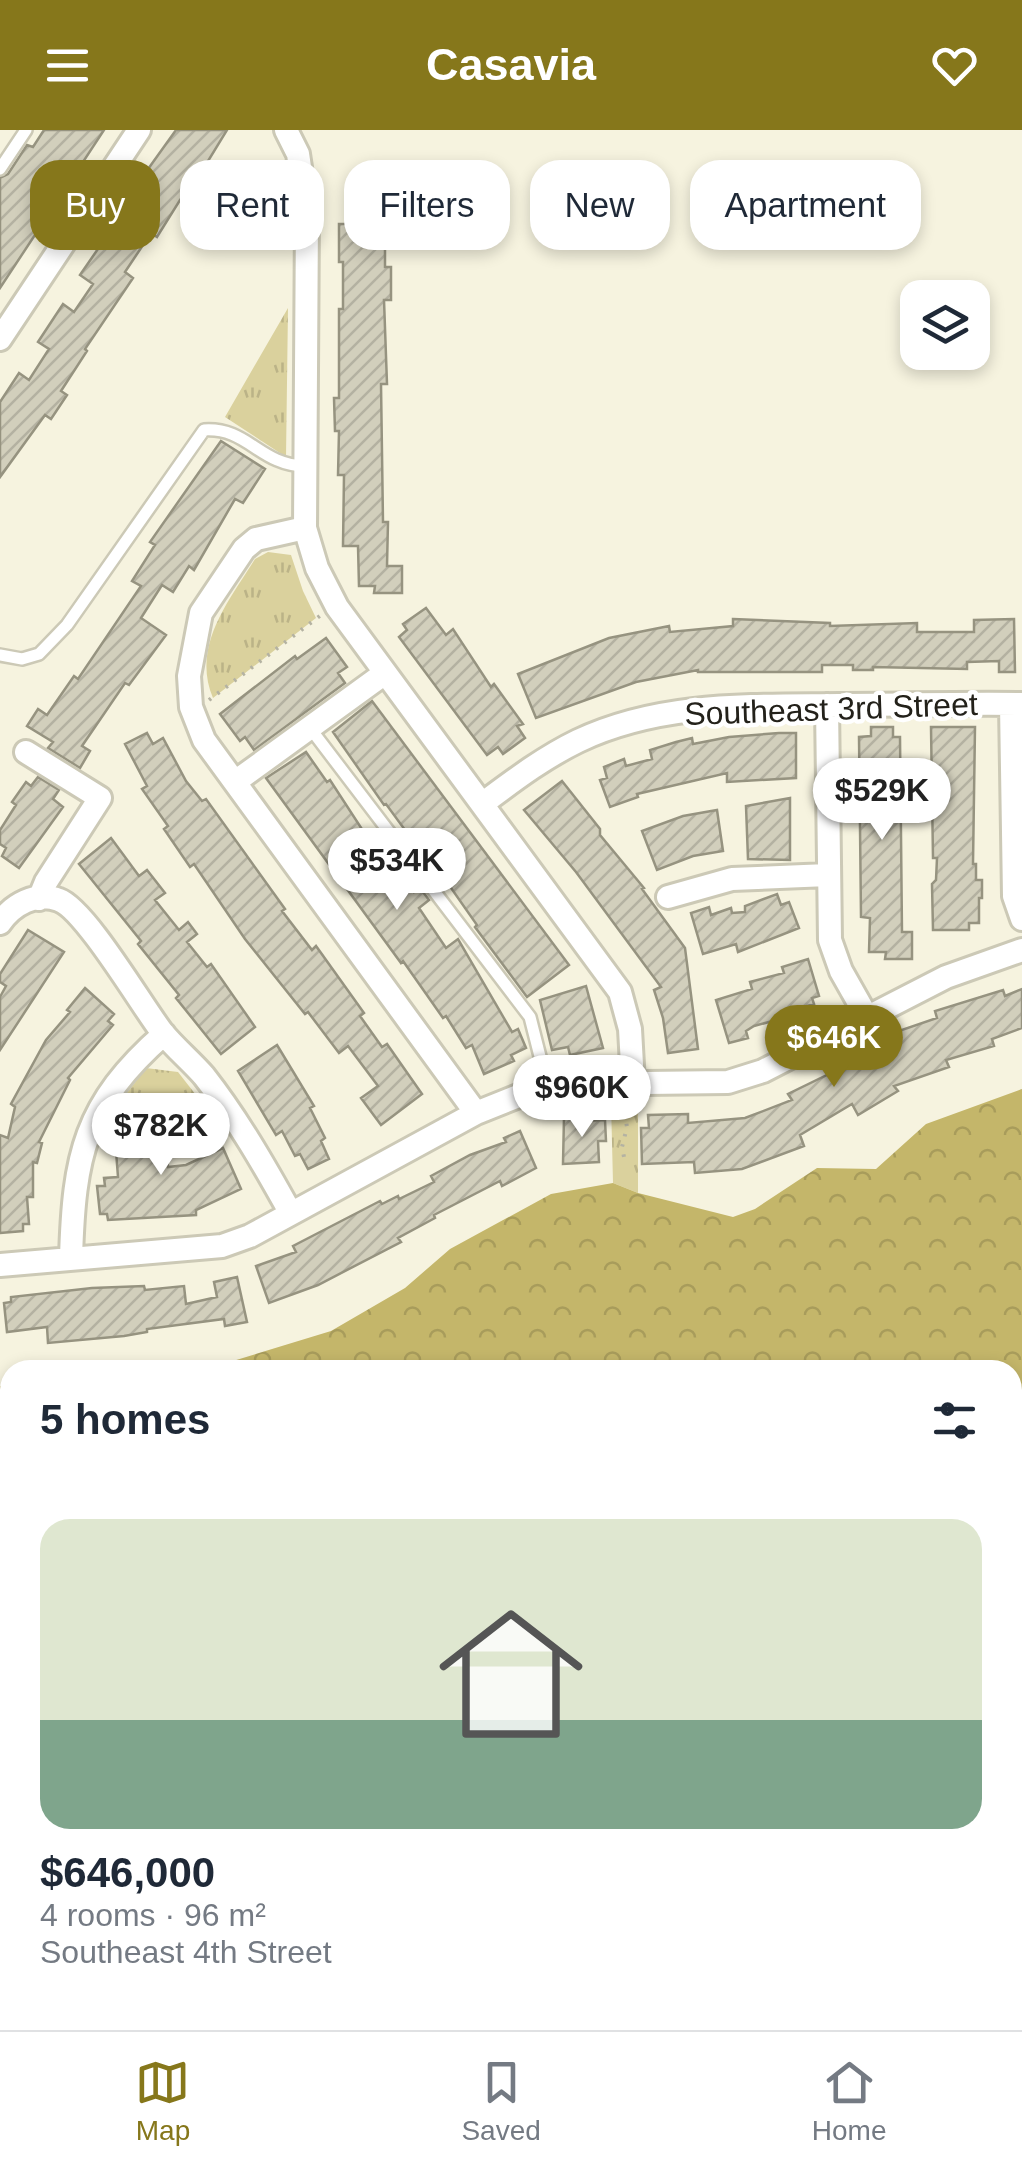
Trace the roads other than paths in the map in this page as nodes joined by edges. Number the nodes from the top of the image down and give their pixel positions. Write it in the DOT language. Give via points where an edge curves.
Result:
graph roads {
  1 [pos="26,130"];
  2 [pos="140,130"];
  3 [pos="286,130"];
  4 [pos="0,169"];
  5 [pos="0,339"];
  6 [pos="305,466"];
  7 [pos="305,528"];
  8 [pos="0,655"];
  9 [pos="386,673"];
  10 [pos="1016,704"];
  11 [pos="827,705"];
  12 [pos="310,728"];
  13 [pos="26,752"];
  14 [pos="235,782"];
  15 [pos="482,804"];
  16 [pos="828,876"];
  17 [pos="668,896"];
  18 [pos="39,899"];
  19 [pos="1022,919"];
  20 [pos="0,923"];
  21 [pos="1022,950"];
  22 [pos="867,1017"];
  23 [pos="164,1034"];
  24 [pos="628,1083"];
  25 [pos="548,1088"];
  26 [pos="476,1114"];
  27 [pos="290,1212"];
  28 [pos="71,1258"];
  29 [pos="0,1266"];
  1 -- 4 [label="lane"];
  2 -- 5 [label="street"];
  3 -- 6 [label="street" via="298,154 307,214"];
  6 -- 7 [label="street"];
  6 -- 8 [label="lane" via="283,466 224,428 204,430 67,625 39,654"];
  7 -- 9 [label="street" via="336,604"];
  7 -- 14 [label="street" via="256,538 200,613 189,676 194,712 204,740"];
  9 -- 12 [label="street"];
  9 -- 15 [label="street"];
  10 -- 11 [label="street, Southeast 3rd Street"];
  10 -- 19 [label="street" via="1014,896"];
  11 -- 15 [label="street, Southeast 3rd Street" via="696,708 630,722 578,741"];
  11 -- 16 [label="street"];
  12 -- 14 [label="street"];
  12 -- 25 [label="lane" via="530,1017"];
  13 -- 18 [label="street" via="100,798"];
  14 -- 26 [label="street"];
  15 -- 24 [label="street" via="620,992 630,1029"];
  16 -- 17 [label="street" via="748,877"];
  16 -- 22 [label="street" via="830,940"];
  18 -- 20 [label="street" via="20,902"];
  18 -- 23 [label="street" via="60,900 80,918"];
  21 -- 22 [label="street" via="946,977"];
  22 -- 24 [label="street" via="763,1072 728,1082"];
  23 -- 27 [label="street" via="234,1118"];
  23 -- 28 [label="street" via="134,1060 86,1135 73,1190"];
  24 -- 25 [label="street"];
  25 -- 26 [label="street"];
  26 -- 27 [label="street"];
  27 -- 28 [label="street" via="222,1246"];
  28 -- 29 [label="street"];
}
